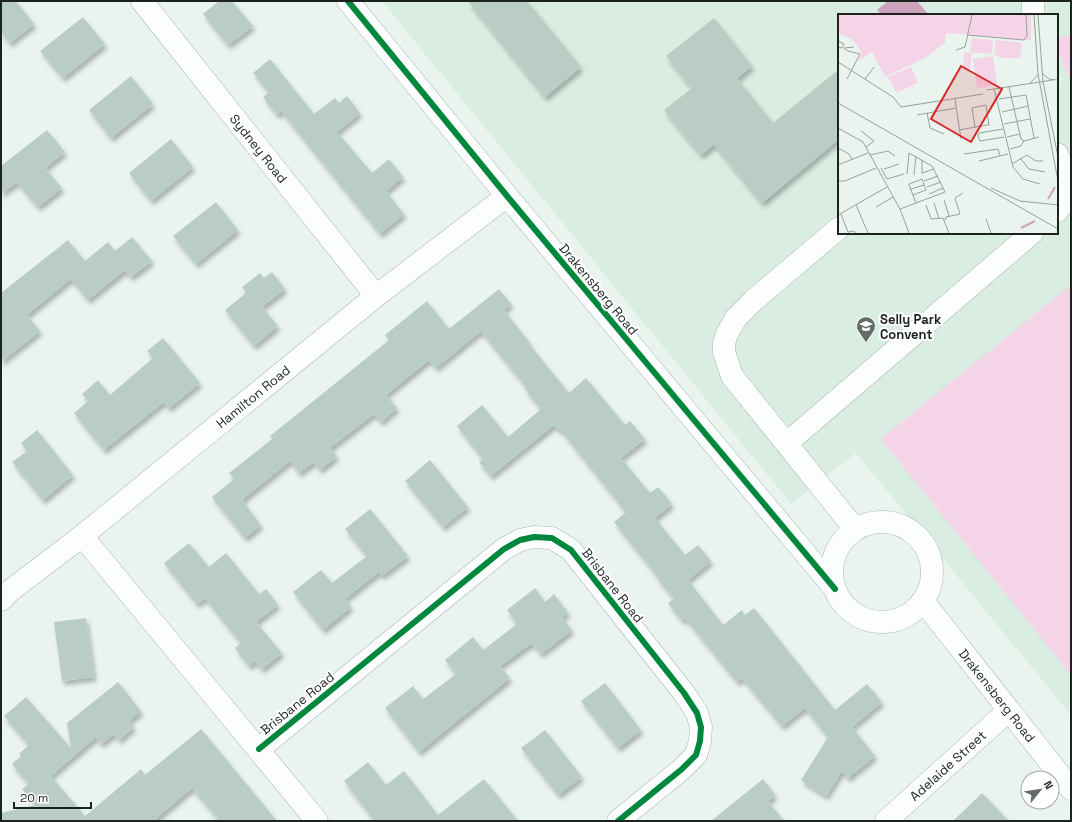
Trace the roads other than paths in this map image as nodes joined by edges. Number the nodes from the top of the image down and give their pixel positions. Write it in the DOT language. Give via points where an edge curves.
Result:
graph roads {
  1 [pos="142,1"];
  2 [pos="348,1"];
  3 [pos="1033,1"];
  4 [pos="1033,14"];
  5 [pos="1058,156"];
  6 [pos="507,196"];
  7 [pos="1058,210"];
  8 [pos="838,229"];
  9 [pos="1031,234"];
  10 [pos="376,296"];
  11 [pos="787,443"];
  12 [pos="856,529"];
  13 [pos="82,536"];
  14 [pos="835,589"];
  15 [pos="1,600"];
  16 [pos="923,601"];
  17 [pos="1009,710"];
  18 [pos="259,749"];
  19 [pos="1071,789"];
  20 [pos="317,821"];
  21 [pos="618,821"];
  22 [pos="886,821"];
  1 -- 10 [label="street, Sydney Road"];
  2 -- 6 [label="street, Drakensberg Road"];
  3 -- 4 [label="street"];
  5 -- 7 [label="street" via="1068,179 1067,198"];
  6 -- 10 [label="street, Hamilton Road"];
  6 -- 14 [label="street, Drakensberg Road"];
  8 -- 11 [label="street" via="736,318 724,343 724,352 732,376"];
  9 -- 11 [label="street"];
  10 -- 13 [label="street, Hamilton Road"];
  11 -- 12 [label="street"];
  12 -- 14 [label="street" via="842,541 834,556 832,573"];
  12 -- 16 [label="street" via="869,523 885,522 913,532 924,544 930,558 930,588"];
  13 -- 15 [label="street, Hamilton Road"];
  13 -- 18 [label="street, Brisbane Road"];
  14 -- 16 [label="street" via="842,602 867,620 898,620 912,613"];
  16 -- 17 [label="street, Drakensberg Road"];
  17 -- 19 [label="street, Drakensberg Road"];
  17 -- 22 [label="street, Adelaide Street"];
  18 -- 20 [label="street, Brisbane Road"];
  18 -- 21 [label="street, Brisbane Road" via="504,549 520,540 534,537 552,538 571,550 684,693 697,712 701,727 696,755"];
}
